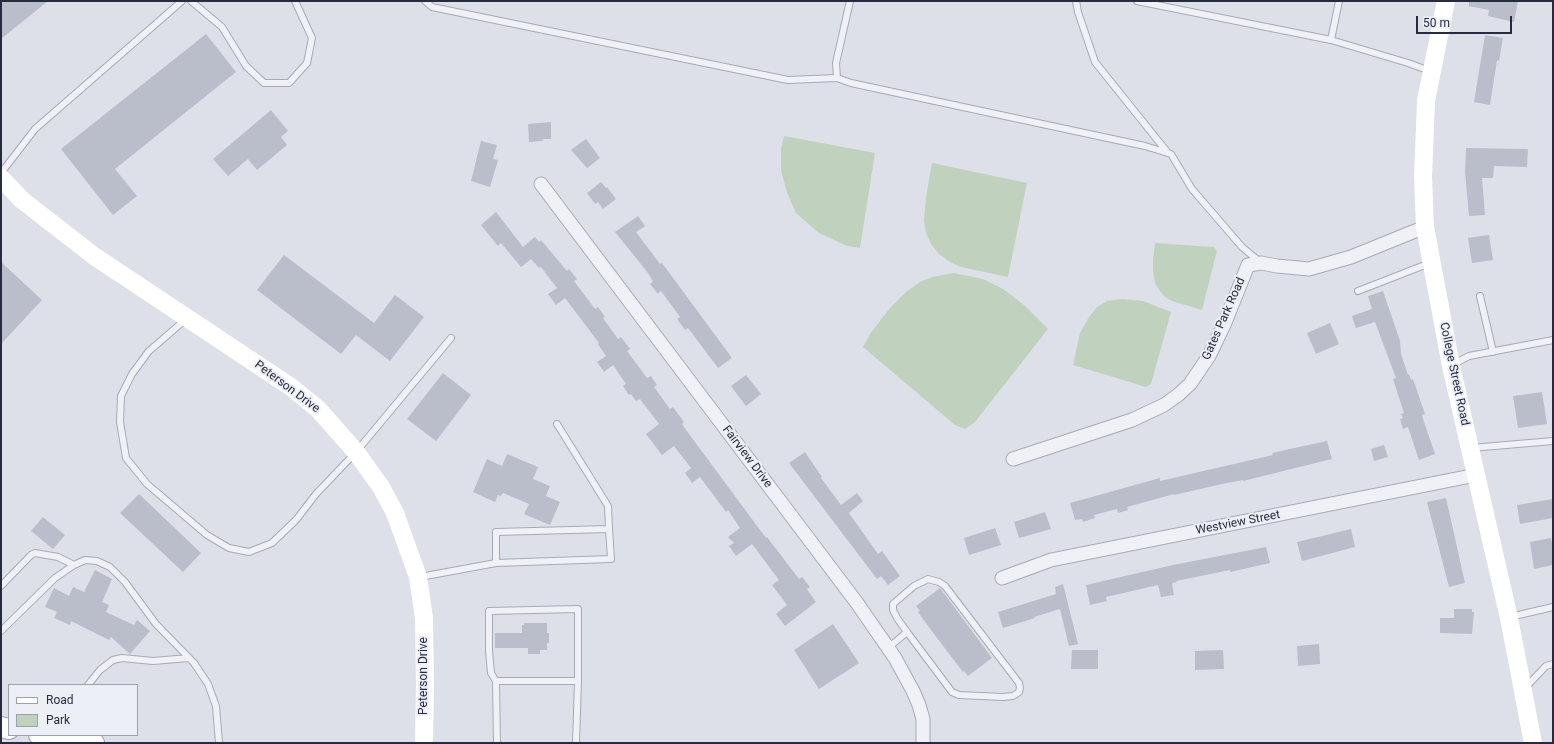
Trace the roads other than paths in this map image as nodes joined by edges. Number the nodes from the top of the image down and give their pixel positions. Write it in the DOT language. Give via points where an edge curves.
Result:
graph roads {
  1 [pos="182,1"];
  2 [pos="191,1"];
  3 [pos="295,1"];
  4 [pos="425,1"];
  5 [pos="850,1"];
  6 [pos="1076,1"];
  7 [pos="1138,1"];
  8 [pos="1339,1"];
  9 [pos="1446,1"];
  10 [pos="1154,3"];
  11 [pos="1331,40"];
  12 [pos="1432,72"];
  13 [pos="837,78"];
  14 [pos="1168,153"];
  15 [pos="1,173"];
  16 [pos="1,178"];
  17 [pos="541,184"];
  18 [pos="1425,227"];
  19 [pos="1432,262"];
  20 [pos="1261,263"];
  21 [pos="1358,291"];
  22 [pos="1480,296"];
  23 [pos="188,318"];
  24 [pos="452,338"];
  25 [pos="1553,340"];
  26 [pos="1493,352"];
  27 [pos="1451,366"];
  28 [pos="557,424"];
  29 [pos="1553,442"];
  30 [pos="1470,448"];
  31 [pos="356,452"];
  32 [pos="1013,459"];
  33 [pos="1476,475"];
  34 [pos="609,529"];
  35 [pos="496,563"];
  36 [pos="74,564"];
  37 [pos="418,577"];
  38 [pos="1002,578"];
  39 [pos="1,586"];
  40 [pos="1553,608"];
  41 [pos="1509,618"];
  42 [pos="1,631"];
  43 [pos="907,632"];
  44 [pos="888,648"];
  45 [pos="189,658"];
  46 [pos="1553,664"];
  47 [pos="496,681"];
  48 [pos="578,681"];
  49 [pos="89,684"];
  50 [pos="1523,690"];
  51 [pos="52,736"];
  52 [pos="64,737"];
  53 [pos="94,743"];
  54 [pos="218,743"];
  55 [pos="424,743"];
  56 [pos="497,743"];
  57 [pos="576,743"];
  58 [pos="924,743"];
  59 [pos="1533,743"];
  1 -- 15 [label="lane" via="36,129"];
  2 -- 3 [label="lane" via="222,27 246,66 264,83 289,83 307,63 312,38"];
  4 -- 13 [label="lane" via="432,7 788,80"];
  5 -- 13 [label="lane" via="836,63"];
  6 -- 14 [label="lane" via="1096,62"];
  7 -- 10 [label="lane"];
  8 -- 11 [label="lane"];
  9 -- 12 [label="street, College Street Road"];
  10 -- 11 [label="lane"];
  11 -- 12 [label="lane"];
  12 -- 18 [label="street, College Street Road" via="1426,101 1422,177"];
  13 -- 14 [label="lane"];
  14 -- 20 [label="lane" via="1197,195 1242,247"];
  16 -- 23 [label="street, Peterson Drive" via="22,200 94,256"];
  17 -- 44 [label="street, Fairview Drive" via="857,603"];
  18 -- 19 [label="street, College Street Road"];
  18 -- 20 [label="street" via="1352,257 1309,269"];
  19 -- 21 [label="lane"];
  19 -- 27 [label="street, College Street Road"];
  20 -- 32 [label="street, Gates Park Road" via="1248,265 1209,356 1190,384 1178,395 1159,408 1132,420"];
  22 -- 26 [label="lane"];
  23 -- 31 [label="street, Peterson Drive" via="291,387 318,409"];
  23 -- 31 [label="lane" via="149,351 132,374 121,396 120,422 126,458 147,484 207,535 229,548 249,552 272,543 296,520 316,494"];
  24 -- 31 [label="lane"];
  25 -- 26 [label="lane"];
  26 -- 27 [label="lane" via="1469,356"];
  27 -- 30 [label="street, College Street Road"];
  28 -- 34 [label="lane" via="608,506"];
  29 -- 30 [label="lane"];
  30 -- 33 [label="street, College Street Road"];
  31 -- 37 [label="street, Peterson Drive" via="381,487 395,513"];
  33 -- 38 [label="street, Westview Street" via="1051,560"];
  33 -- 41 [label="street, College Street Road"];
  34 -- 35 [label="lane" via="496,532"];
  34 -- 35 [label="lane" via="611,559"];
  35 -- 37 [label="lane"];
  36 -- 39 [label="lane" via="58,557 35,553"];
  36 -- 42 [label="lane" via="55,578"];
  36 -- 45 [label="lane" via="85,560 97,561 110,567 125,582 156,624"];
  37 -- 55 [label="street, Peterson Drive" via="424,618"];
  40 -- 41 [label="lane"];
  41 -- 50 [label="street, College Street Road"];
  43 -- 43 [label="lane" via="952,692 959,695 1003,697 1013,696 1019,692 1019,683 945,586 939,582 928,579 914,586 893,604 893,610"];
  43 -- 44 [label="lane"];
  44 -- 58 [label="street, Fairview Drive" via="919,705 923,719"];
  45 -- 49 [label="lane" via="153,661 122,658 113,660 100,670"];
  45 -- 54 [label="lane" via="208,684 216,706"];
  46 -- 50 [label="lane" via="1546,666"];
  47 -- 48 [label="lane"];
  47 -- 48 [label="lane" via="491,673 489,611 578,608"];
  47 -- 56 [label="lane"];
  48 -- 57 [label="lane"];
  50 -- 59 [label="street, College Street Road"];
  51 -- 52 [label="main road"];
  52 -- 53 [label="main road"];
}
